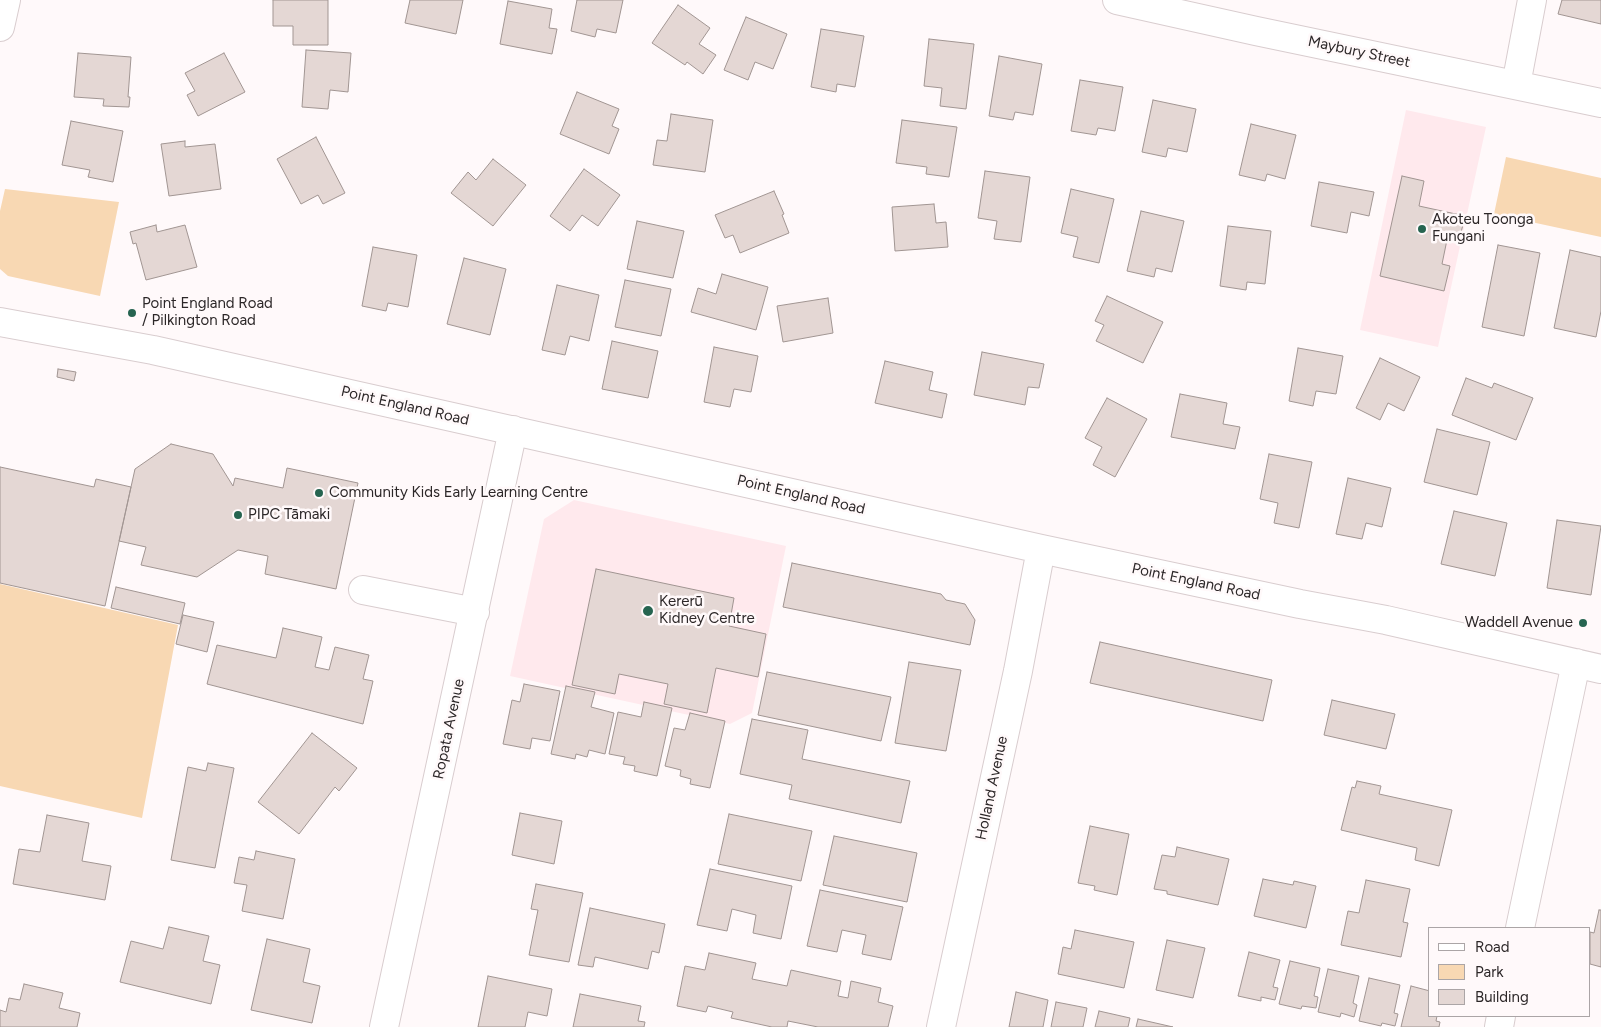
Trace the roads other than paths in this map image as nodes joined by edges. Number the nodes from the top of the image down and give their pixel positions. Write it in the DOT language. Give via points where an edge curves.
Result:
graph roads {
  1 [pos="6,0"];
  2 [pos="1117,0"];
  3 [pos="1532,0"];
  4 [pos="0,27"];
  5 [pos="1516,85"];
  6 [pos="1601,103"];
  7 [pos="0,322"];
  8 [pos="513,430"];
  9 [pos="1041,549"];
  10 [pos="363,590"];
  11 [pos="475,612"];
  12 [pos="1589,666"];
  13 [pos="1520,927"];
  14 [pos="384,1027"];
  15 [pos="941,1027"];
  1 -- 4 [label="street"];
  2 -- 5 [label="street, Maybury Street"];
  3 -- 5 [label="street"];
  5 -- 6 [label="street, Maybury Street"];
  7 -- 8 [label="street, Point England Road" via="153,350"];
  8 -- 9 [label="street, Point England Road"];
  8 -- 11 [label="street, Ropata Avenue"];
  9 -- 12 [label="street, Point England Road" via="1386,620"];
  9 -- 15 [label="street, Holland Avenue"];
  10 -- 11 [label="street"];
  11 -- 14 [label="street, Ropata Avenue"];
  12 -- 13 [label="street"];
}
